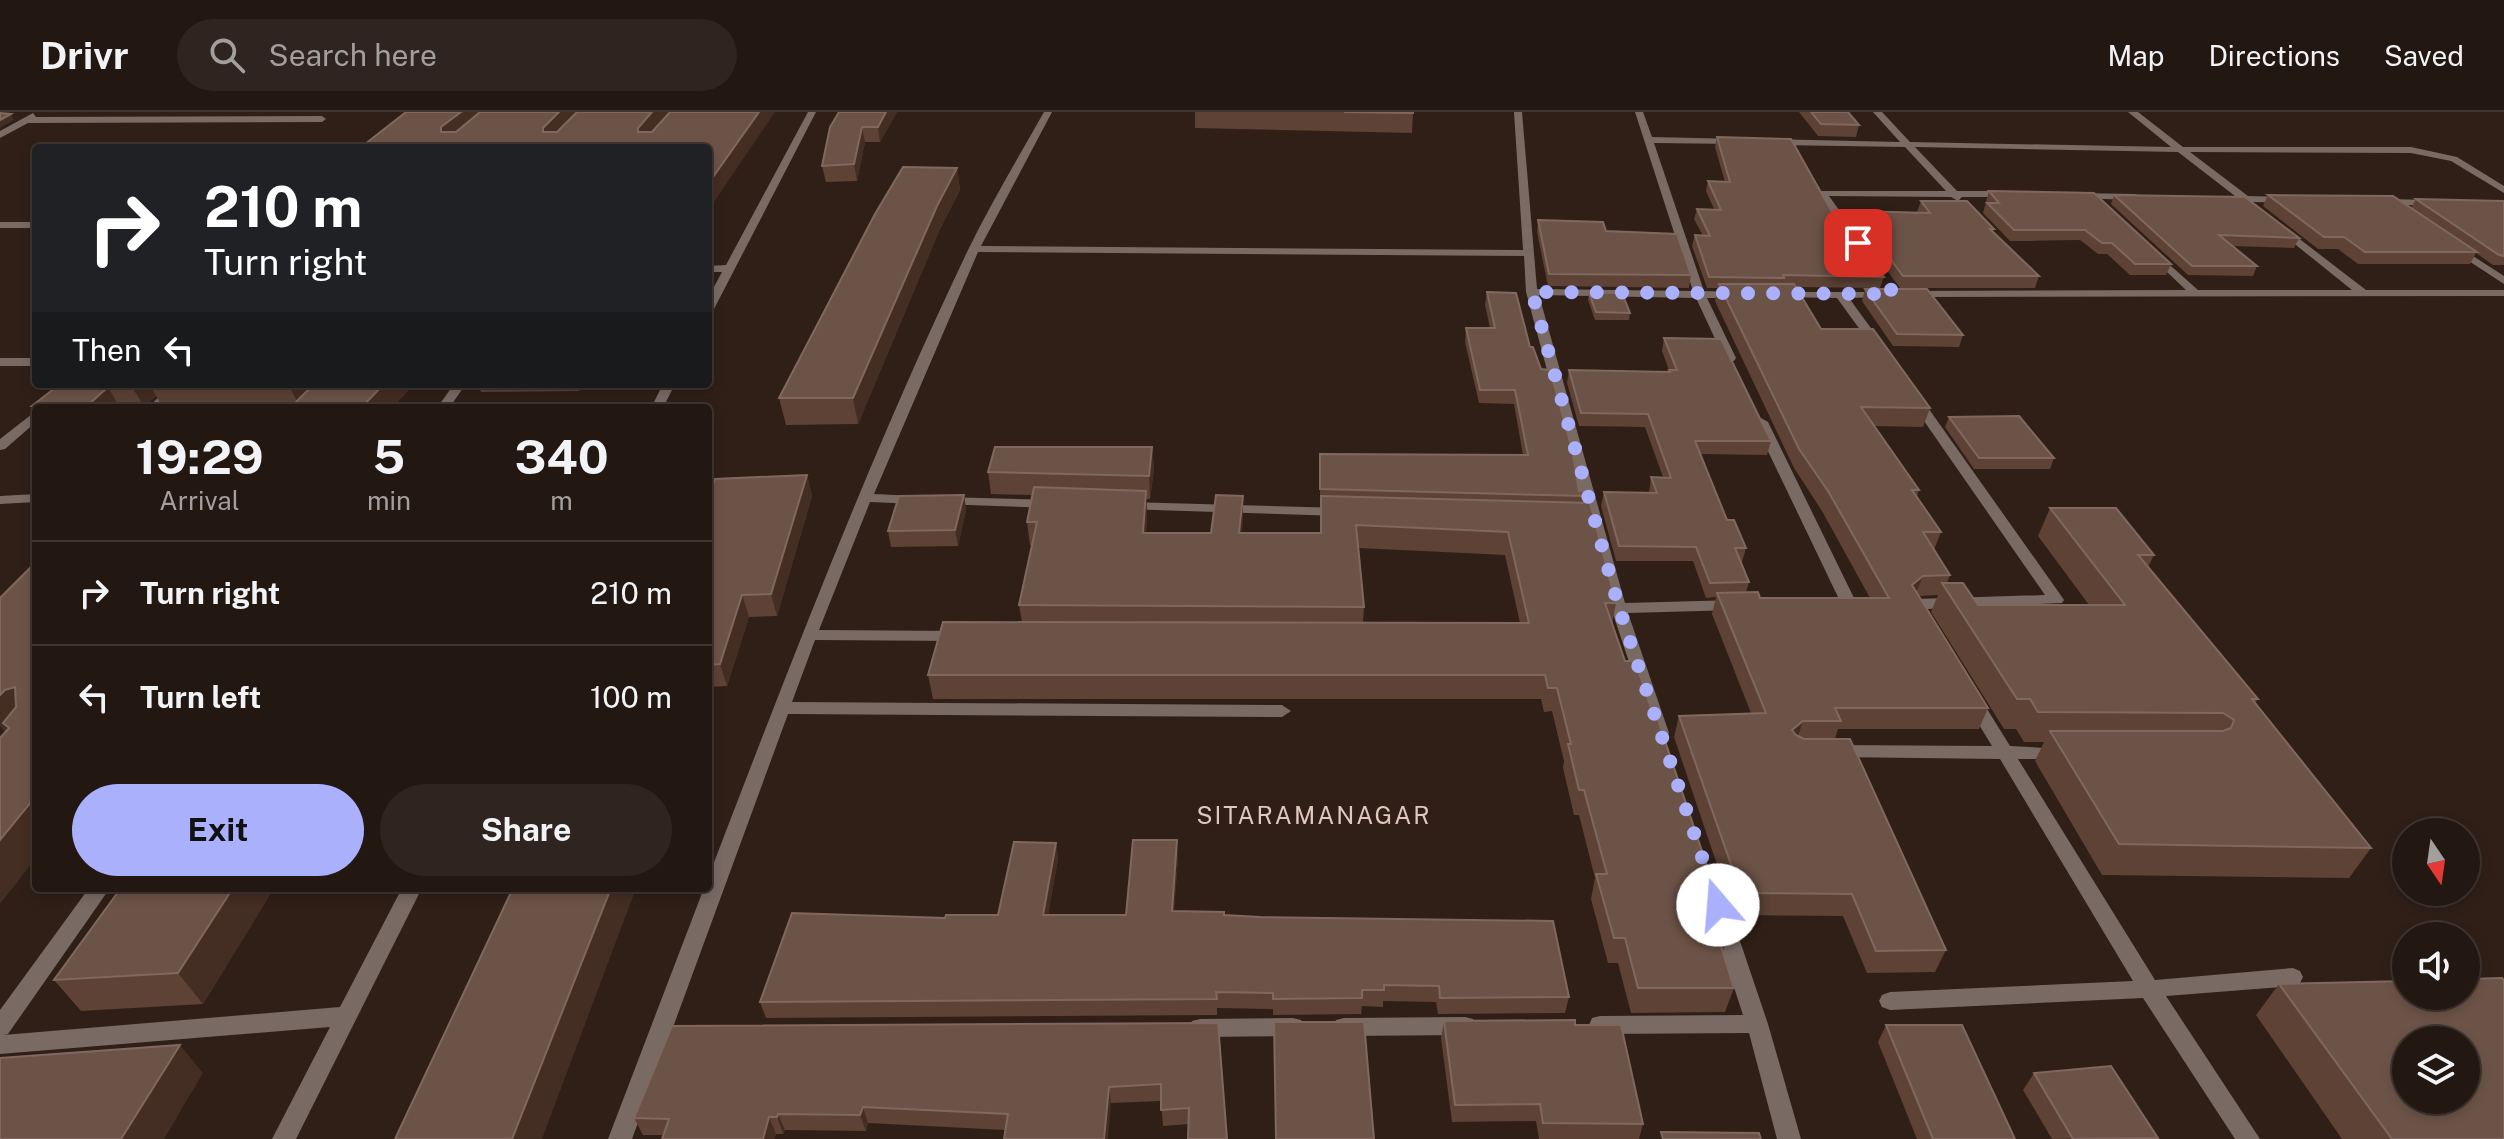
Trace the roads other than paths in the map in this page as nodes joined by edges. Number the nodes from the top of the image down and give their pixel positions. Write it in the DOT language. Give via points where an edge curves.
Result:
graph roads {
  1 [pos="812,112"];
  2 [pos="1048,112"];
  3 [pos="1518,112"];
  4 [pos="1639,112"];
  5 [pos="1877,112"];
  6 [pos="2132,112"];
  7 [pos="39,113"];
  8 [pos="13,114"];
  9 [pos="322,119"];
  10 [pos="27,120"];
  11 [pos="0,135"];
  12 [pos="1649,140"];
  13 [pos="1906,143"];
  14 [pos="2178,149"];
  15 [pos="2504,190"];
  16 [pos="1954,193"];
  17 [pos="2015,195"];
  18 [pos="2061,195"];
  19 [pos="2092,196"];
  20 [pos="2153,197"];
  21 [pos="2213,198"];
  22 [pos="2244,199"];
  23 [pos="2307,200"];
  24 [pos="2364,201"];
  25 [pos="2390,202"];
  26 [pos="2447,203"];
  27 [pos="1964,204"];
  28 [pos="2103,207"];
  29 [pos="2256,208"];
  30 [pos="2268,218"];
  31 [pos="2415,219"];
  32 [pos="0,225"];
  33 [pos="32,225"];
  34 [pos="2441,237"];
  35 [pos="2138,239"];
  36 [pos="1858,243"];
  37 [pos="974,249"];
  38 [pos="1528,253"];
  39 [pos="729,268"];
  40 [pos="712,269"];
  41 [pos="1885,281"];
  42 [pos="2504,281"];
  43 [pos="2040,283"];
  44 [pos="1532,292"];
  45 [pos="2195,293"];
  46 [pos="2363,293"];
  47 [pos="2504,293"];
  48 [pos="1894,294"];
  49 [pos="2051,294"];
  50 [pos="1700,295"];
  51 [pos="1747,295"];
  52 [pos="1763,295"];
  53 [pos="1841,295"];
  54 [pos="712,301"];
  55 [pos="1886,358"];
  56 [pos="0,362"];
  57 [pos="32,362"];
  58 [pos="1733,365"];
  59 [pos="1904,384"];
  60 [pos="176,388"];
  61 [pos="158,404"];
  62 [pos="1754,407"];
  63 [pos="32,418"];
  64 [pos="0,446"];
  65 [pos="32,498"];
  66 [pos="865,498"];
  67 [pos="0,500"];
  68 [pos="1071,504"];
  69 [pos="1119,506"];
  70 [pos="1357,512"];
  71 [pos="1818,603"];
  72 [pos="1756,604"];
  73 [pos="1619,608"];
  74 [pos="1931,631"];
  75 [pos="809,635"];
  76 [pos="983,636"];
  77 [pos="1964,685"];
  78 [pos="784,708"];
  79 [pos="1282,711"];
  80 [pos="1663,742"];
  81 [pos="1812,751"];
  82 [pos="2006,753"];
  83 [pos="2082,753"];
  84 [pos="1703,861"];
  85 [pos="97,892"];
  86 [pos="410,892"];
  87 [pos="2293,977"];
  88 [pos="2149,989"];
  89 [pos="1890,1001"];
  90 [pos="347,1016"];
  91 [pos="1757,1024"];
  92 [pos="1582,1025"];
  93 [pos="1487,1026"];
  94 [pos="0,1027"];
  95 [pos="1184,1028"];
  96 [pos="659,1031"];
  97 [pos="691,1031"];
  98 [pos="0,1045"];
  99 [pos="284,1139"];
  100 [pos="620,1139"];
  101 [pos="1789,1139"];
  102 [pos="2248,1139"];
  1 -- 39 [label="street"];
  2 -- 37 [label="street"];
  3 -- 38 [label="street"];
  4 -- 12 [label="street"];
  5 -- 13 [label="street"];
  6 -- 14 [label="street"];
  7 -- 8 [label="street"];
  7 -- 10 [label="street"];
  9 -- 10 [label="street"];
  10 -- 11 [label="street"];
  12 -- 13 [label="street"];
  12 -- 50 [label="street"];
  13 -- 14 [label="street"];
  13 -- 16 [label="street"];
  14 -- 15 [label="street" via="2425,151 2454,159"];
  14 -- 22 [label="street"];
  16 -- 17 [label="street"];
  16 -- 27 [label="street"];
  16 -- 36 [label="street" via="1822,193"];
  18 -- 19 [label="street"];
  19 -- 20 [label="street"];
  19 -- 28 [label="street"];
  21 -- 22 [label="street"];
  22 -- 23 [label="street"];
  22 -- 29 [label="street"];
  24 -- 25 [label="street"];
  25 -- 26 [label="street"];
  25 -- 31 [label="street"];
  30 -- 46 [label="street"];
  32 -- 33 [label="street"];
  34 -- 42 [label="street"];
  35 -- 45 [label="street"];
  37 -- 38 [label="street"];
  37 -- 66 [label="street"];
  38 -- 44 [label="street"];
  39 -- 40 [label="street"];
  39 -- 54 [label="street"];
  41 -- 48 [label="street"];
  43 -- 49 [label="street"];
  44 -- 50 [label="street"];
  44 -- 73 [label="street" via="1586,519"];
  45 -- 46 [label="street"];
  45 -- 49 [label="street"];
  46 -- 47 [label="street"];
  48 -- 49 [label="street"];
  48 -- 53 [label="street"];
  50 -- 51 [label="street"];
  50 -- 58 [label="street"];
  52 -- 53 [label="street"];
  53 -- 55 [label="street"];
  56 -- 57 [label="street"];
  59 -- 74 [label="street" via="2056,600 1915,604"];
  60 -- 61 [label="street"];
  62 -- 71 [label="street" via="1848,602"];
  63 -- 64 [label="street"];
  65 -- 67 [label="street"];
  66 -- 68 [label="street"];
  66 -- 75 [label="street"];
  69 -- 70 [label="street"];
  72 -- 73 [label="street"];
  73 -- 80 [label="street"];
  75 -- 76 [label="street"];
  75 -- 78 [label="street"];
  77 -- 82 [label="street"];
  78 -- 79 [label="street"];
  78 -- 96 [label="street"];
  81 -- 82 [label="street"];
  82 -- 83 [label="street"];
  82 -- 88 [label="street"];
  84 -- 91 [label="street"];
  85 -- 94 [label="street"];
  86 -- 90 [label="street"];
  87 -- 88 [label="street"];
  88 -- 89 [label="street"];
  88 -- 102 [label="street"];
  90 -- 98 [label="street"];
  90 -- 99 [label="street"];
  91 -- 92 [label="street"];
  91 -- 101 [label="street"];
  93 -- 95 [label="street"];
  96 -- 97 [label="street"];
  96 -- 100 [label="street"];
}
